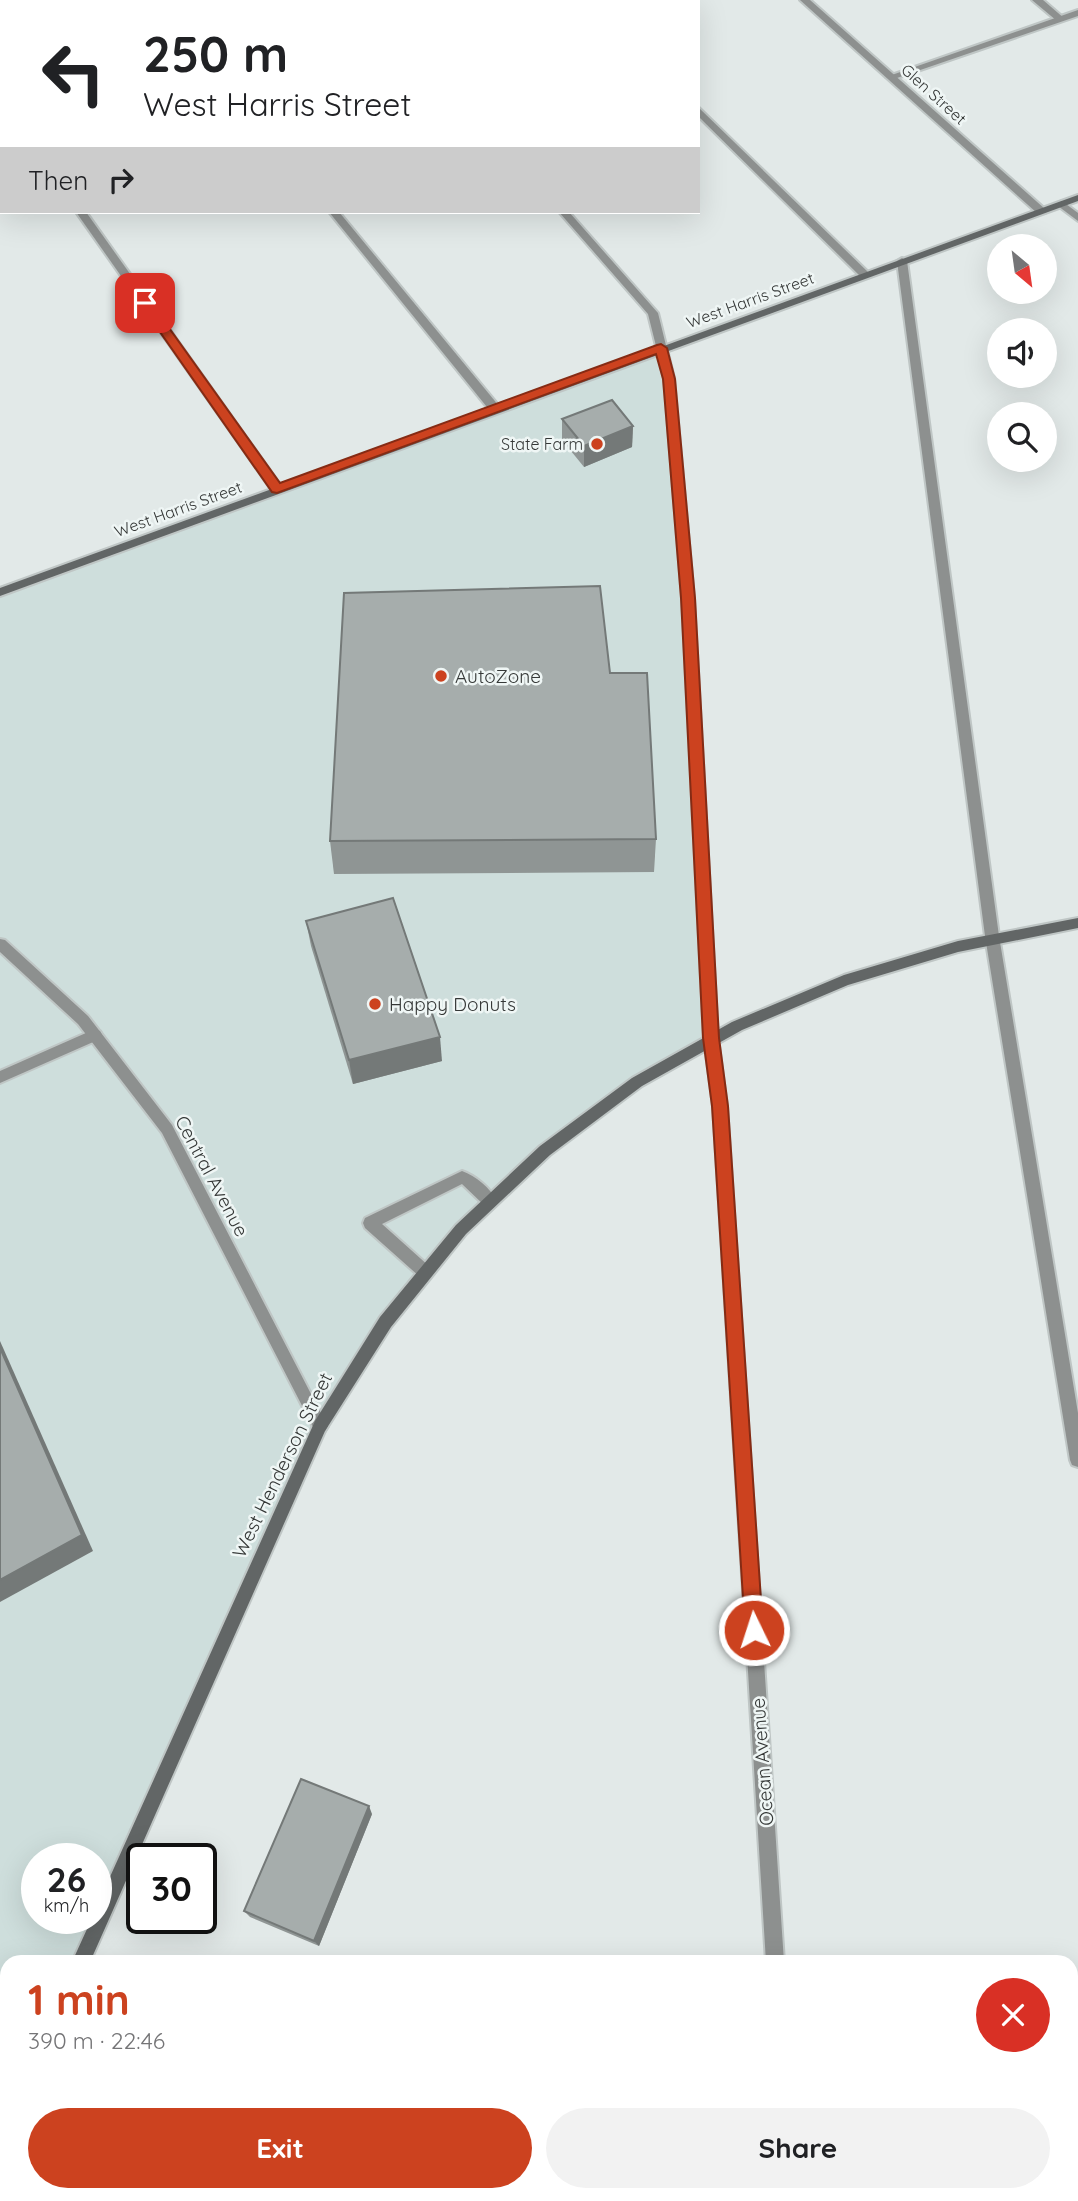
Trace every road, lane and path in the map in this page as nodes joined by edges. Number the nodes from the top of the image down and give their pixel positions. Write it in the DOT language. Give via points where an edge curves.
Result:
graph roads {
  1 [pos="805,0"];
  2 [pos="1037,0"];
  3 [pos="1078,13"];
  4 [pos="1060,19"];
  5 [pos="891,77"];
  6 [pos="700,112"];
  7 [pos="1078,198"];
  8 [pos="1062,204"];
  9 [pos="1041,211"];
  10 [pos="81,214"];
  11 [pos="336,214"];
  12 [pos="566,214"];
  13 [pos="1078,218"];
  14 [pos="902,261"];
  15 [pos="865,275"];
  16 [pos="661,348"];
  17 [pos="495,409"];
  18 [pos="277,489"];
  19 [pos="0,592"];
  20 [pos="1078,923"];
  21 [pos="992,936"];
  22 [pos="0,944"];
  23 [pos="95,1035"];
  24 [pos="711,1038"];
  25 [pos="0,1077"];
  26 [pos="490,1201"];
  27 [pos="425,1272"];
  28 [pos="320,1426"];
  29 [pos="1078,1460"];
  30 [pos="83,1955"];
  31 [pos="775,1955"];
  1 -- 5 [label="street, Glen Street"];
  2 -- 4 [label="street"];
  3 -- 4 [label="street"];
  4 -- 5 [label="street"];
  5 -- 9 [label="street, Glen Street"];
  6 -- 15 [label="street"];
  7 -- 8 [label="main road, West Harris Street"];
  8 -- 9 [label="main road, West Harris Street"];
  8 -- 13 [label="street"];
  9 -- 14 [label="main road, West Harris Street"];
  10 -- 18 [label="street"];
  11 -- 17 [label="street"];
  12 -- 16 [label="street, Ocean Avenue" via="653,313"];
  14 -- 15 [label="main road, West Harris Street"];
  14 -- 21 [label="street"];
  15 -- 16 [label="main road, West Harris Street"];
  16 -- 17 [label="main road, West Harris Street"];
  16 -- 24 [label="street, Ocean Avenue" via="669,379 688,598"];
  17 -- 18 [label="main road, West Harris Street"];
  18 -- 19 [label="main road, West Harris Street"];
  20 -- 21 [label="main road, West Henderson Street"];
  21 -- 24 [label="main road, West Henderson Street" via="820,989"];
  21 -- 29 [label="street"];
  22 -- 23 [label="street, Central Avenue"];
  23 -- 25 [label="street"];
  23 -- 28 [label="street, Central Avenue" via="167,1129"];
  24 -- 26 [label="main road, West Henderson Street" via="573,1125"];
  24 -- 31 [label="street, Ocean Avenue" via="720,1106"];
  26 -- 27 [label="main road, West Henderson Street"];
  26 -- 27 [label="street" via="461,1177 370,1223"];
  27 -- 28 [label="main road, West Henderson Street" via="375,1335"];
  28 -- 30 [label="main road, West Henderson Street"];
}
